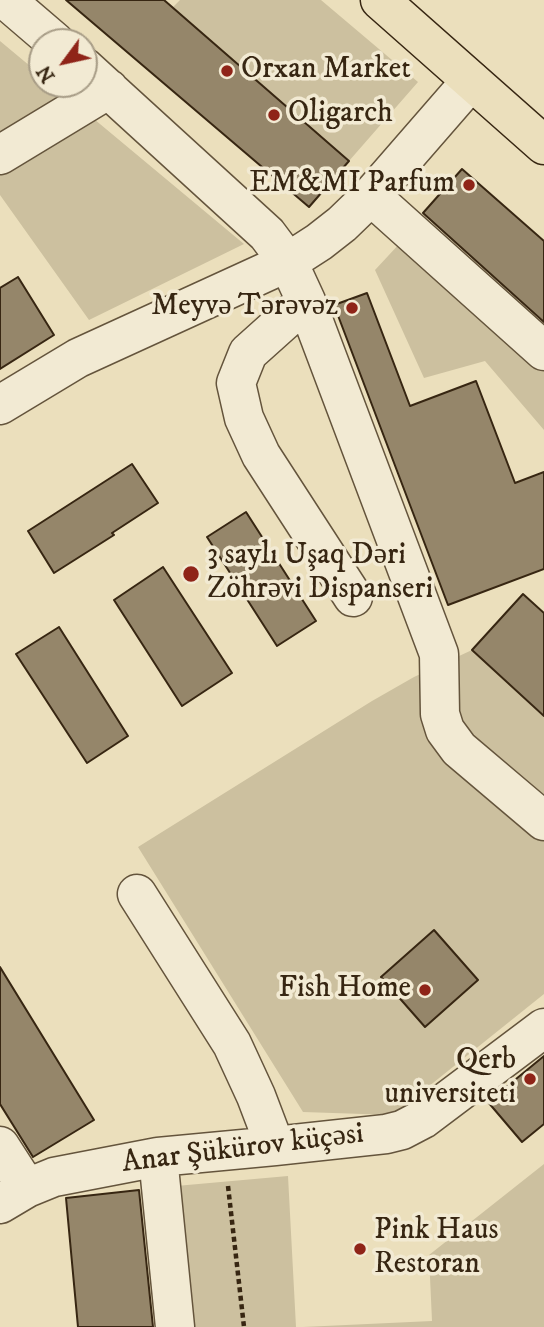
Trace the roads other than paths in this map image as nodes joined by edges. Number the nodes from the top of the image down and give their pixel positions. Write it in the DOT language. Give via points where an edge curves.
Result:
graph roads {
  1 [pos="6,0"];
  2 [pos="380,0"];
  3 [pos="39,28"];
  4 [pos="98,79"];
  5 [pos="471,81"];
  6 [pos="72,98"];
  7 [pos="544,145"];
  8 [pos="0,155"];
  9 [pos="371,196"];
  10 [pos="288,262"];
  11 [pos="306,301"];
  12 [pos="544,351"];
  13 [pos="0,405"];
  14 [pos="353,597"];
  15 [pos="544,821"];
  16 [pos="136,894"];
  17 [pos="544,1028"];
  18 [pos="0,1146"];
  19 [pos="275,1146"];
  20 [pos="158,1157"];
  21 [pos="13,1196"];
  22 [pos="175,1327"];
  1 -- 3 [label="street"];
  2 -- 5 [label="main road"];
  4 -- 10 [label="street" via="267,234"];
  5 -- 7 [label="main road"];
  5 -- 9 [label="street"];
  6 -- 8 [label="street"];
  9 -- 10 [label="street" via="342,224"];
  9 -- 12 [label="street"];
  10 -- 11 [label="street"];
  10 -- 13 [label="street" via="78,358"];
  11 -- 14 [label="street" via="248,353 236,383 244,418 261,455"];
  11 -- 15 [label="street" via="439,654 440,714 445,730 459,750"];
  16 -- 19 [label="street" via="232,1044"];
  17 -- 19 [label="street, Anar Şükürov küçəsi" via="402,1130"];
  18 -- 21 [label="street"];
  19 -- 20 [label="street, Anar Şükürov küçəsi"];
  20 -- 21 [label="street, Anar Şükürov küçəsi" via="54,1177"];
  20 -- 22 [label="street"];
}
